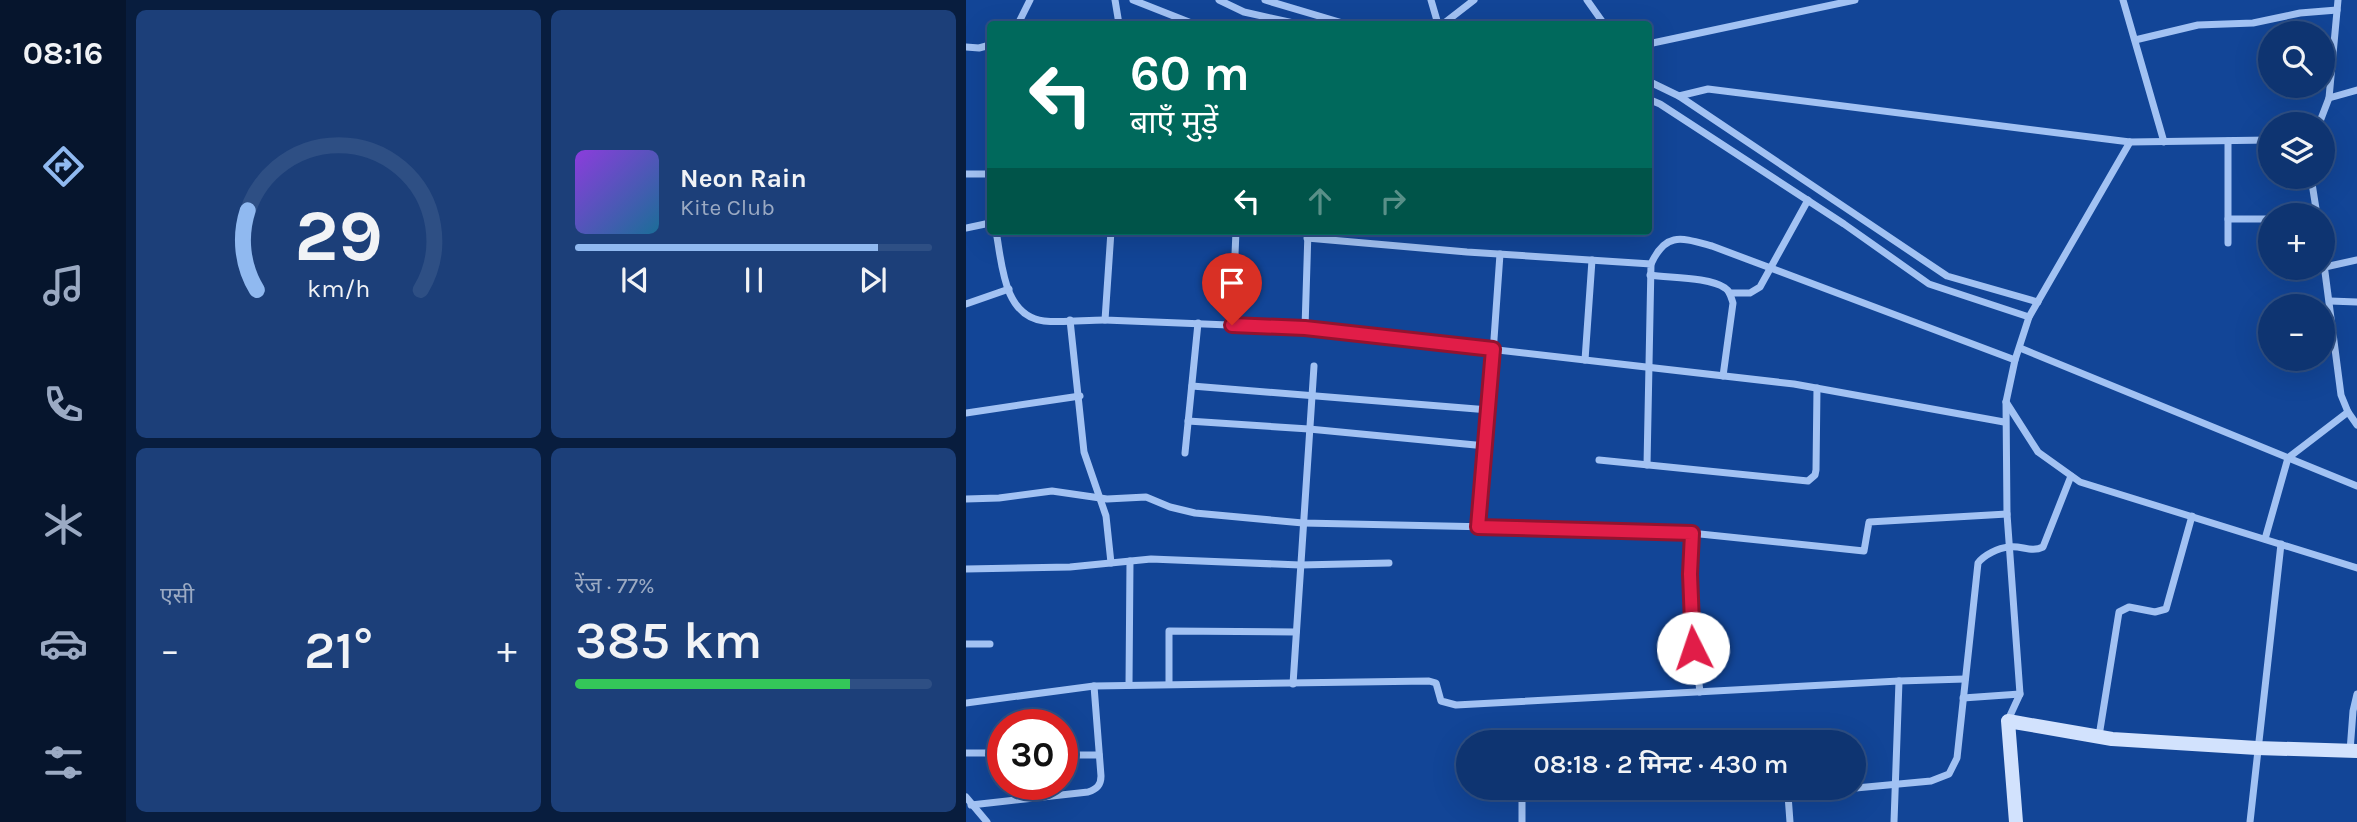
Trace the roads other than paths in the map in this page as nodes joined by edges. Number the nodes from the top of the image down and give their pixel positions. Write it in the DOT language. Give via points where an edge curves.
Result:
graph roads {
  1 [pos="1030,0"];
  2 [pos="1115,0"];
  3 [pos="1133,0"];
  4 [pos="1219,0"];
  5 [pos="1265,0"];
  6 [pos="1296,0"];
  7 [pos="1431,0"];
  8 [pos="1474,0"];
  9 [pos="1587,0"];
  10 [pos="1803,0"];
  11 [pos="1856,0"];
  12 [pos="2123,0"];
  13 [pos="2338,0"];
  14 [pos="1294,9"];
  15 [pos="1806,10"];
  16 [pos="2337,10"];
  17 [pos="1020,21"];
  18 [pos="1118,21"];
  19 [pos="1187,21"];
  20 [pos="1284,21"];
  21 [pos="1336,21"];
  22 [pos="1439,21"];
  23 [pos="1444,21"];
  24 [pos="1602,21"];
  25 [pos="2135,40"];
  26 [pos="1652,43"];
  27 [pos="987,46"];
  28 [pos="966,47"];
  29 [pos="1652,83"];
  30 [pos="2357,90"];
  31 [pos="1679,96"];
  32 [pos="2329,99"];
  33 [pos="1652,101"];
  34 [pos="2324,112"];
  35 [pos="2258,140"];
  36 [pos="2228,141"];
  37 [pos="2130,142"];
  38 [pos="2164,142"];
  39 [pos="966,174"];
  40 [pos="987,174"];
  41 [pos="1808,200"];
  42 [pos="2228,219"];
  43 [pos="2258,219"];
  44 [pos="987,224"];
  45 [pos="966,228"];
  46 [pos="997,235"];
  47 [pos="1111,235"];
  48 [pos="1236,235"];
  49 [pos="1307,235"];
  50 [pos="1317,235"];
  51 [pos="2228,243"];
  52 [pos="1500,254"];
  53 [pos="1592,260"];
  54 [pos="2357,260"];
  55 [pos="1651,264"];
  56 [pos="2335,265"];
  57 [pos="1771,268"];
  58 [pos="1650,275"];
  59 [pos="1009,289"];
  60 [pos="1730,293"];
  61 [pos="2335,300"];
  62 [pos="2038,302"];
  63 [pos="2357,302"];
  64 [pos="966,304"];
  65 [pos="2029,317"];
  66 [pos="1070,320"];
  67 [pos="1105,320"];
  68 [pos="1198,323"];
  69 [pos="1232,325"];
  70 [pos="1305,328"];
  71 [pos="2335,343"];
  72 [pos="2020,348"];
  73 [pos="1493,349"];
  74 [pos="1585,360"];
  75 [pos="2015,360"];
  76 [pos="1314,366"];
  77 [pos="1648,367"];
  78 [pos="1723,376"];
  79 [pos="1192,386"];
  80 [pos="1817,388"];
  81 [pos="1080,396"];
  82 [pos="1312,396"];
  83 [pos="2006,402"];
  84 [pos="1489,410"];
  85 [pos="2348,412"];
  86 [pos="966,413"];
  87 [pos="1188,421"];
  88 [pos="2004,422"];
  89 [pos="2357,425"];
  90 [pos="1309,429"];
  91 [pos="1486,446"];
  92 [pos="1185,453"];
  93 [pos="2288,457"];
  94 [pos="1599,460"];
  95 [pos="1647,465"];
  96 [pos="2071,476"];
  97 [pos="2357,486"];
  98 [pos="1099,498"];
  99 [pos="966,499"];
  100 [pos="2007,514"];
  101 [pos="2192,516"];
  102 [pos="1303,523"];
  103 [pos="1478,527"];
  104 [pos="1692,533"];
  105 [pos="2265,539"];
  106 [pos="2281,544"];
  107 [pos="2009,547"];
  108 [pos="1130,561"];
  109 [pos="1111,563"];
  110 [pos="1389,563"];
  111 [pos="1300,565"];
  112 [pos="2357,568"];
  113 [pos="966,569"];
  114 [pos="1296,632"];
  115 [pos="990,644"];
  116 [pos="966,645"];
  117 [pos="1965,679"];
  118 [pos="1899,681"];
  119 [pos="1169,684"];
  120 [pos="1293,684"];
  121 [pos="1129,685"];
  122 [pos="1094,686"];
  123 [pos="1700,692"];
  124 [pos="2021,694"];
  125 [pos="2357,694"];
  126 [pos="1964,698"];
  127 [pos="966,703"];
  128 [pos="2008,721"];
  129 [pos="2099,736"];
  130 [pos="2257,748"];
  131 [pos="2354,751"];
  132 [pos="966,753"];
  133 [pos="987,753"];
  134 [pos="1078,755"];
  135 [pos="1099,755"];
  136 [pos="1895,785"];
  137 [pos="1866,787"];
  138 [pos="966,797"];
  139 [pos="1522,800"];
  140 [pos="1788,800"];
  141 [pos="971,805"];
  142 [pos="2252,820"];
  143 [pos="987,822"];
  144 [pos="1522,822"];
  145 [pos="1790,822"];
  146 [pos="1894,822"];
  147 [pos="2016,822"];
  1 -- 17 [label="street"];
  2 -- 18 [label="street"];
  3 -- 19 [label="street"];
  4 -- 20 [label="street" via="1244,12"];
  5 -- 14 [label="street"];
  6 -- 14 [label="street"];
  7 -- 22 [label="street"];
  8 -- 23 [label="street"];
  9 -- 24 [label="street"];
  10 -- 15 [label="street"];
  11 -- 15 [label="street"];
  12 -- 25 [label="street"];
  13 -- 16 [label="street"];
  14 -- 21 [label="street"];
  15 -- 26 [label="street"];
  16 -- 25 [label="street" via="2198,26"];
  16 -- 32 [label="street"];
  25 -- 38 [label="street"];
  27 -- 28 [label="street"];
  29 -- 31 [label="street"];
  30 -- 32 [label="street"];
  31 -- 37 [label="street" via="1708,89"];
  31 -- 62 [label="street" via="1947,276"];
  32 -- 34 [label="street"];
  33 -- 41 [label="street"];
  35 -- 36 [label="street"];
  36 -- 38 [label="street"];
  36 -- 42 [label="street"];
  37 -- 38 [label="street"];
  37 -- 62 [label="street"];
  39 -- 40 [label="street"];
  41 -- 57 [label="street"];
  41 -- 65 [label="street" via="1930,284"];
  42 -- 43 [label="street"];
  42 -- 51 [label="street"];
  44 -- 45 [label="street"];
  46 -- 59 [label="street"];
  47 -- 67 [label="street"];
  48 -- 69 [label="street"];
  49 -- 70 [label="street"];
  50 -- 52 [label="street"];
  52 -- 53 [label="street"];
  52 -- 73 [label="street"];
  53 -- 55 [label="street"];
  53 -- 74 [label="street"];
  54 -- 56 [label="street"];
  55 -- 57 [label="street" via="1666,242 1685,239"];
  55 -- 58 [label="street"];
  57 -- 60 [label="street" via="1755,291"];
  57 -- 75 [label="street"];
  58 -- 60 [label="street" via="1713,283"];
  58 -- 77 [label="street"];
  59 -- 64 [label="street"];
  59 -- 66 [label="street" via="1025,315 1045,321"];
  60 -- 78 [label="street" via="1733,303"];
  61 -- 63 [label="street"];
  62 -- 65 [label="street"];
  65 -- 72 [label="street"];
  66 -- 67 [label="street"];
  66 -- 81 [label="street"];
  67 -- 68 [label="street"];
  68 -- 69 [label="street"];
  68 -- 79 [label="street"];
  69 -- 70 [label="street"];
  70 -- 73 [label="street"];
  71 -- 85 [label="street" via="2341,395"];
  72 -- 75 [label="street"];
  72 -- 93 [label="street"];
  73 -- 74 [label="street"];
  73 -- 84 [label="street"];
  74 -- 77 [label="street"];
  75 -- 83 [label="street"];
  76 -- 82 [label="street"];
  77 -- 78 [label="street"];
  77 -- 95 [label="street"];
  78 -- 80 [label="street"];
  79 -- 82 [label="street"];
  79 -- 87 [label="street"];
  80 -- 88 [label="street"];
  80 -- 95 [label="street" via="1815,475 1808,481"];
  81 -- 86 [label="street"];
  81 -- 98 [label="street" via="1084,452"];
  82 -- 84 [label="street"];
  82 -- 90 [label="street"];
  83 -- 88 [label="street"];
  83 -- 96 [label="street" via="2038,452"];
  84 -- 91 [label="street"];
  85 -- 89 [label="street"];
  85 -- 93 [label="street"];
  87 -- 90 [label="street"];
  87 -- 92 [label="street"];
  88 -- 100 [label="street"];
  90 -- 91 [label="street"];
  90 -- 102 [label="street"];
  91 -- 103 [label="street"];
  93 -- 97 [label="street"];
  93 -- 105 [label="street"];
  94 -- 95 [label="street"];
  96 -- 101 [label="street"];
  96 -- 107 [label="street" via="2043,547"];
  98 -- 99 [label="street" via="1052,491"];
  98 -- 102 [label="street" via="1146,497 1195,513"];
  98 -- 109 [label="street" via="1106,516"];
  100 -- 104 [label="street" via="1870,522 1864,551"];
  100 -- 107 [label="street"];
  101 -- 105 [label="street"];
  101 -- 129 [label="street" via="2166,609 2155,612 2129,607 2119,612"];
  102 -- 103 [label="street"];
  102 -- 111 [label="street"];
  103 -- 104 [label="street"];
  104 -- 123 [label="street" via="1690,611"];
  105 -- 106 [label="street"];
  106 -- 112 [label="street"];
  106 -- 130 [label="street"];
  107 -- 117 [label="street" via="1981,559 1976,571"];
  107 -- 124 [label="street"];
  108 -- 109 [label="street"];
  108 -- 111 [label="street"];
  108 -- 121 [label="street"];
  109 -- 113 [label="street"];
  110 -- 111 [label="street"];
  111 -- 114 [label="street"];
  114 -- 119 [label="street" via="1169,631"];
  114 -- 120 [label="street"];
  115 -- 116 [label="street"];
  117 -- 118 [label="street"];
  117 -- 126 [label="street"];
  118 -- 123 [label="street"];
  118 -- 136 [label="street"];
  119 -- 120 [label="street"];
  119 -- 121 [label="street"];
  120 -- 123 [label="street" via="1433,682 1441,701 1456,705"];
  121 -- 122 [label="street"];
  122 -- 127 [label="street"];
  122 -- 135 [label="street"];
  124 -- 126 [label="street"];
  124 -- 128 [label="street"];
  125 -- 131 [label="street"];
  126 -- 136 [label="street" via="1957,758 1949,774"];
  128 -- 129 [label="main road"];
  128 -- 147 [label="main road"];
  129 -- 130 [label="main road"];
  130 -- 131 [label="main road"];
  130 -- 142 [label="street"];
  132 -- 133 [label="street"];
  134 -- 135 [label="street"];
  135 -- 141 [label="street" via="1101,782 1088,792"];
  136 -- 137 [label="street"];
  136 -- 146 [label="street"];
  138 -- 141 [label="street"];
  139 -- 144 [label="street"];
  140 -- 145 [label="street"];
  141 -- 143 [label="street"];
}
